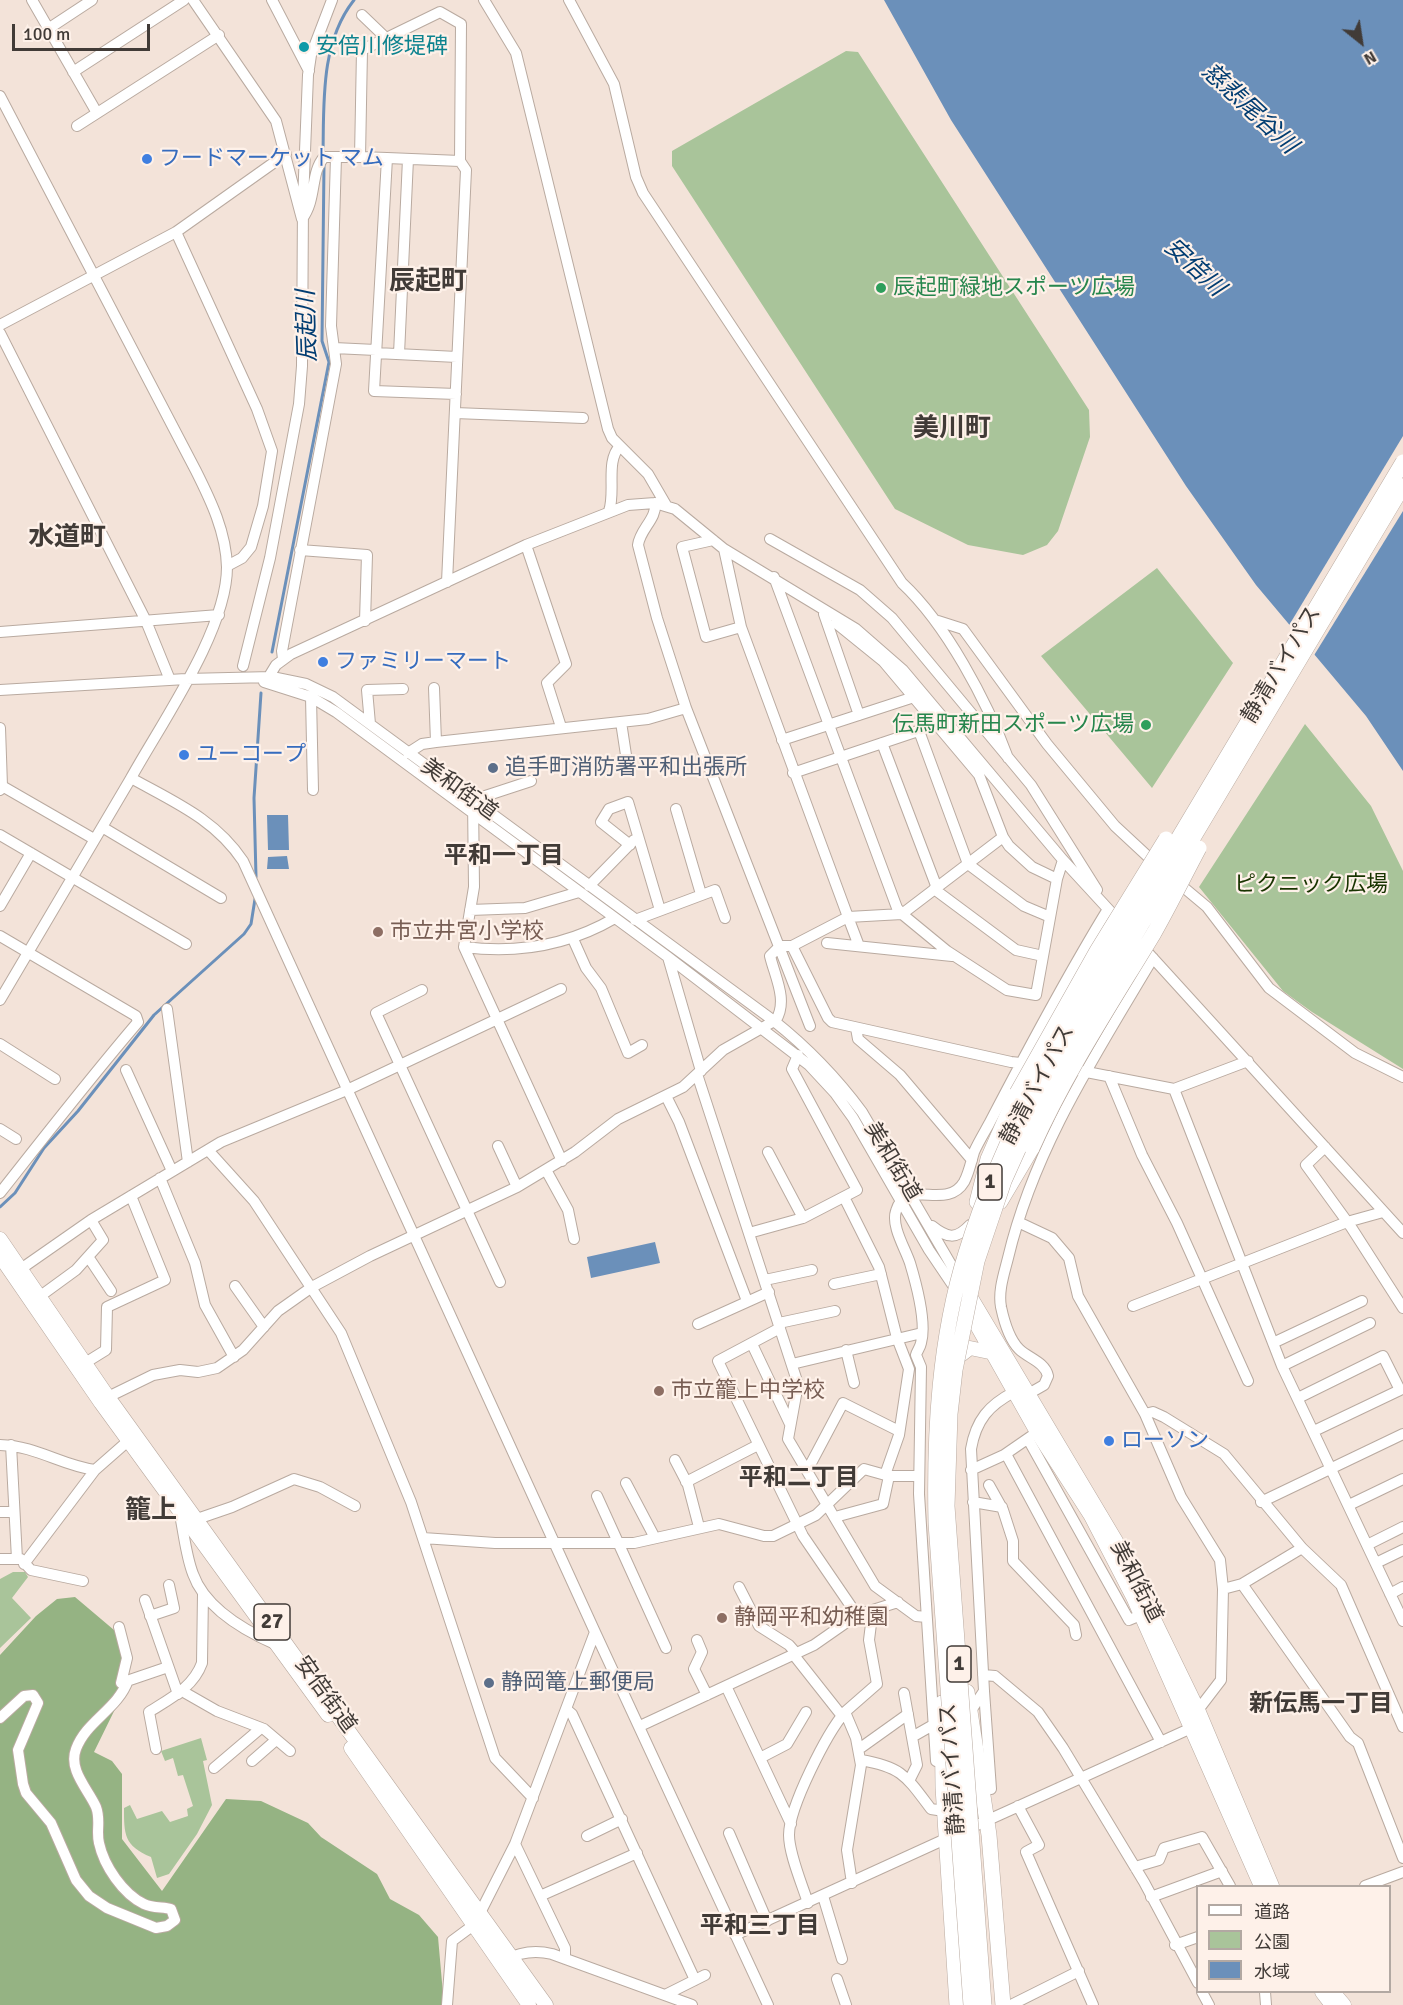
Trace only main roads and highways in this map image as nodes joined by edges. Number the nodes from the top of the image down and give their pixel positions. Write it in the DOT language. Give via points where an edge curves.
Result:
graph roads {
  1 [pos="1403,462"];
  2 [pos="1403,486"];
  3 [pos="1263,698"];
  4 [pos="1261,724"];
  5 [pos="0,1239"];
  6 [pos="0,1256"];
  7 [pos="16,1272"];
  8 [pos="959,1287"];
  9 [pos="994,1353"];
  10 [pos="952,1362"];
  11 [pos="1038,1431"];
  12 [pos="1198,1720"];
  13 [pos="992,1870"];
  14 [pos="1260,1885"];
  15 [pos="1271,1885"];
  16 [pos="478,1918"];
  17 [pos="506,1959"];
  18 [pos="1323,1993"];
  19 [pos="1334,1993"];
  20 [pos="529,2005"];
  21 [pos="546,2005"];
  22 [pos="957,2005"];
  23 [pos="971,2005"];
  24 [pos="984,2005"];
  25 [pos="994,2005"];
  26 [pos="1003,2005"];
  27 [pos="1332,2005"];
  28 [pos="1344,2005"];
  1 -- 3 [label="highway, 静清バイパス / 1, bridge"];
  2 -- 4 [label="highway, 静清バイパス / 1, bridge"];
  3 -- 8 [label="highway, bridge" via="1190,802 1125,905 1017,1092 988,1158"];
  3 -- 23 [label="highway, 静清バイパス / 1, bridge" via="1029,1095 999,1160 965,1257 942,1373 935,1476"];
  4 -- 8 [label="highway, bridge" via="1154,932 1096,1025 1032,1148 985,1226"];
  4 -- 24 [label="highway, 静清バイパス / 1, bridge" via="1040,1101 997,1201 977,1261 963,1324 950,1414 947,1506"];
  5 -- 7 [label="main road, 安倍街道 / 27"];
  6 -- 7 [label="main road, 安倍街道 / 27"];
  7 -- 16 [label="main road, 安倍街道 / 27" via="128,1441"];
  7 -- 16 [label="main road, 安倍街道 / 27" via="39,1297"];
  8 -- 9 [label="main road, 美和街道"];
  8 -- 10 [label="highway"];
  8 -- 11 [label="main road, 美和街道" via="1030,1393"];
  8 -- 22 [label="highway" via="923,1438 943,1707 944,1811"];
  9 -- 10 [label="main road" via="970,1348"];
  9 -- 11 [label="main road, 美和街道"];
  10 -- 13 [label="highway" via="945,1464 970,1712"];
  11 -- 12 [label="main road, 美和街道" via="1086,1508"];
  11 -- 12 [label="main road, 美和街道" via="1116,1541"];
  12 -- 14 [label="main road, 美和街道"];
  12 -- 15 [label="main road, 美和街道"];
  13 -- 25 [label="highway"];
  13 -- 26 [label="highway"];
  16 -- 17 [label="main road, 安倍街道 / 27"];
  17 -- 20 [label="main road, 安倍街道 / 27"];
  17 -- 21 [label="main road, 安倍街道 / 27"];
  18 -- 27 [label="main road"];
  19 -- 28 [label="main road"];
}
